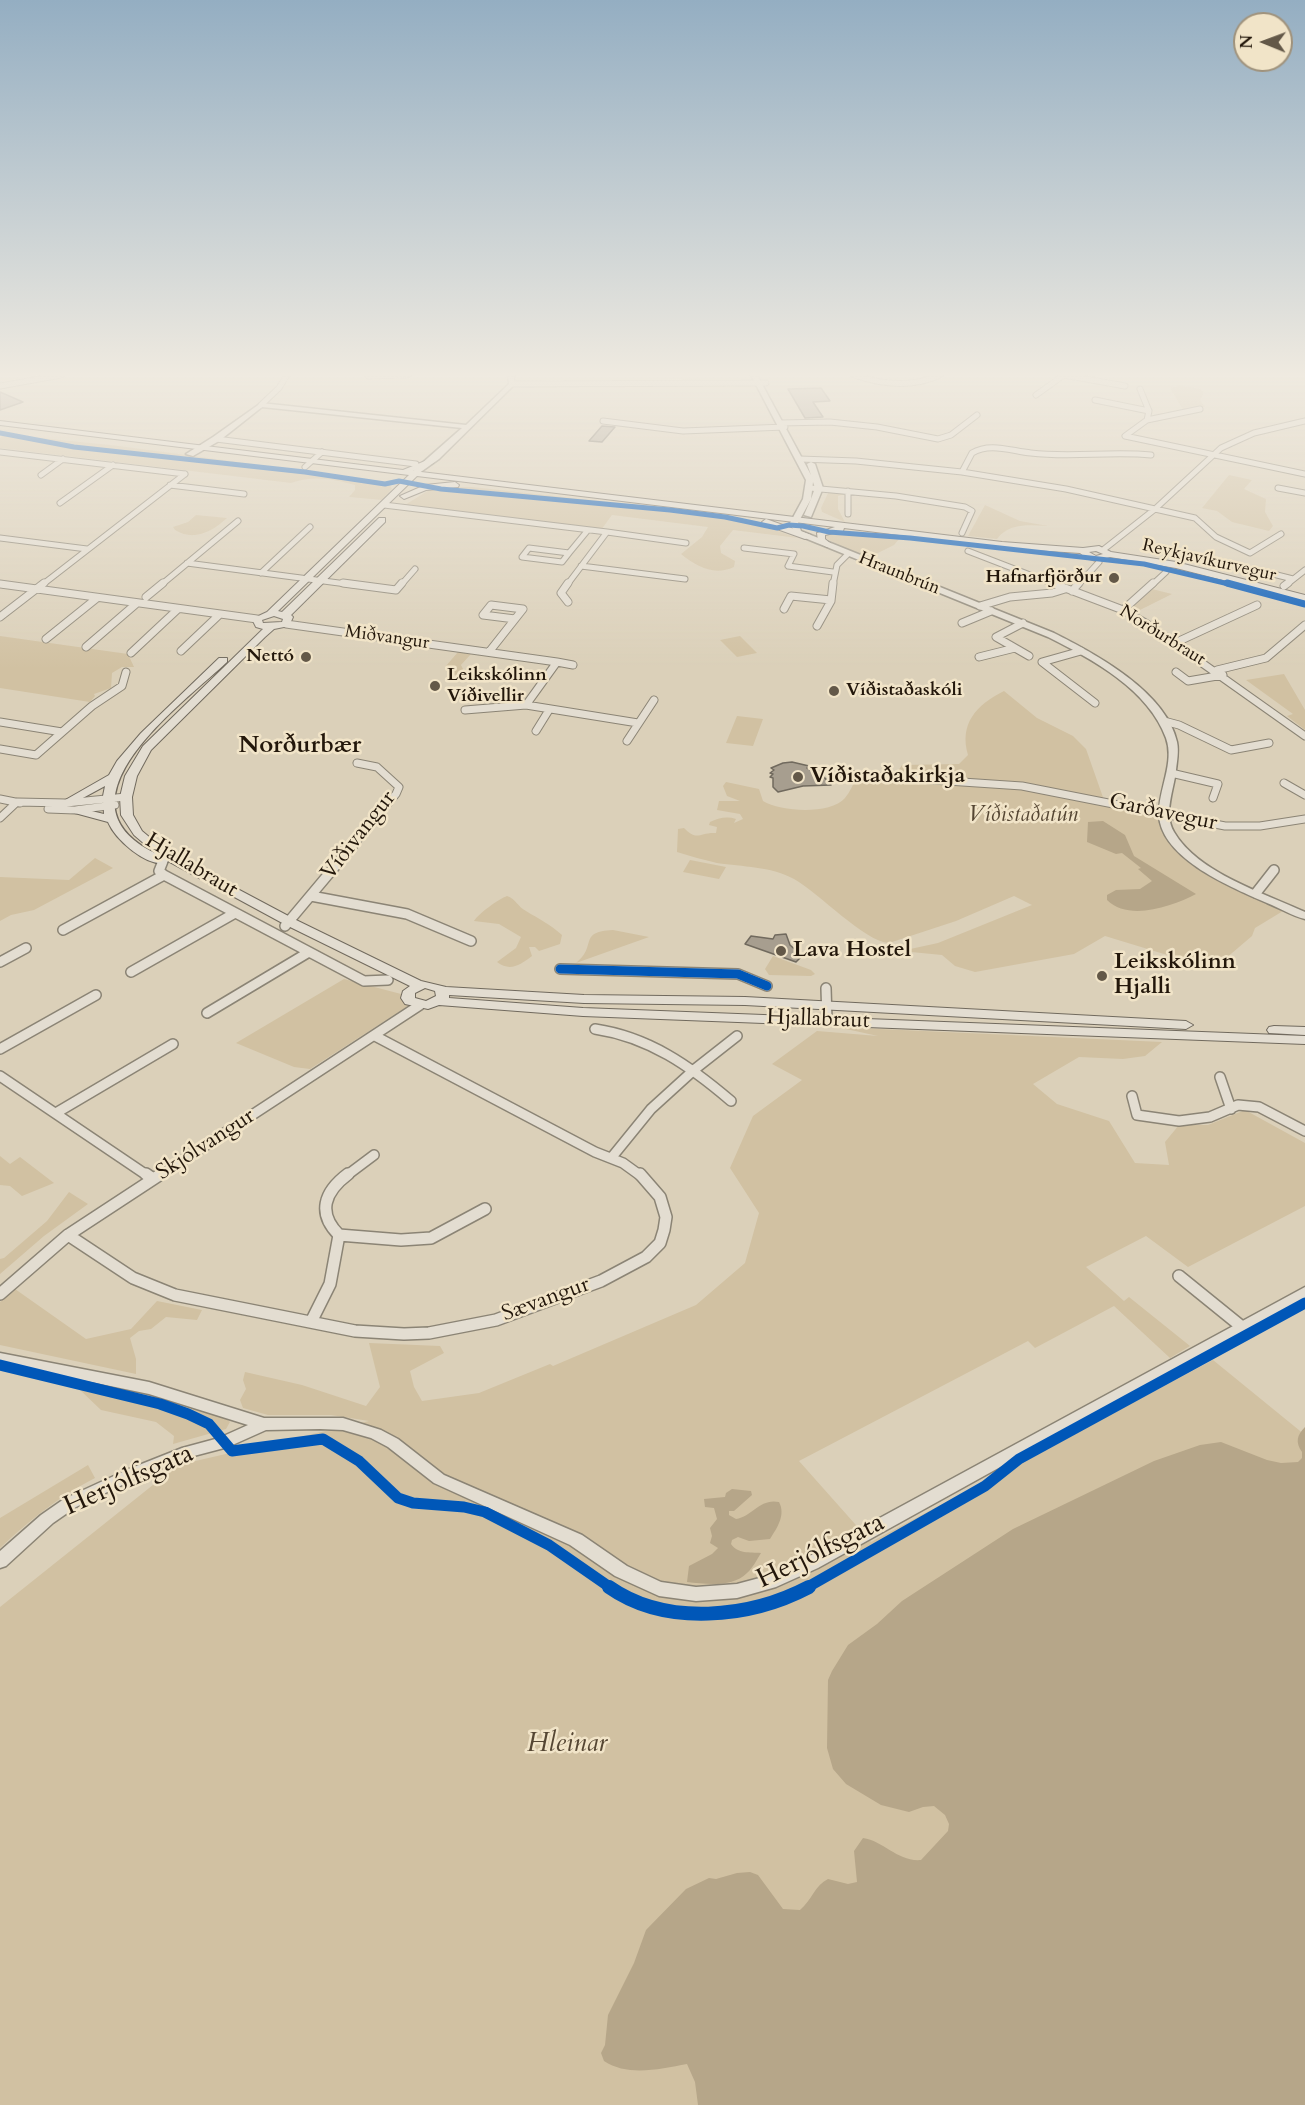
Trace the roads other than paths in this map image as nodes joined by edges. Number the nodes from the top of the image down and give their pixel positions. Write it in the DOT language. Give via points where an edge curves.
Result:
graph roads {
  1 [pos="43,473"];
  2 [pos="101,473"];
  3 [pos="179,473"];
  4 [pos="367,473"];
  5 [pos="398,473"];
  6 [pos="421,473"];
  7 [pos="440,473"];
  8 [pos="815,473"];
  9 [pos="971,473"];
  10 [pos="1194,473"];
  11 [pos="372,474"];
  12 [pos="41,475"];
  13 [pos="417,477"];
  14 [pos="459,482"];
  15 [pos="170,486"];
  16 [pos="815,488"];
  17 [pos="1278,488"];
  18 [pos="848,491"];
  19 [pos="1305,493"];
  20 [pos="244,494"];
  21 [pos="402,494"];
  22 [pos="60,503"];
  23 [pos="384,505"];
  24 [pos="395,506"];
  25 [pos="1155,510"];
  26 [pos="848,514"];
  27 [pos="743,516"];
  28 [pos="801,518"];
  29 [pos="238,521"];
  30 [pos="310,527"];
  31 [pos="847,529"];
  32 [pos="588,530"];
  33 [pos="607,532"];
  34 [pos="962,533"];
  35 [pos="1281,534"];
  36 [pos="808,537"];
  37 [pos="0,538"];
  38 [pos="686,543"];
  39 [pos="827,544"];
  40 [pos="87,549"];
  41 [pos="744,549"];
  42 [pos="968,551"];
  43 [pos="569,553"];
  44 [pos="1085,553"];
  45 [pos="848,554"];
  46 [pos="1104,556"];
  47 [pos="187,563"];
  48 [pos="581,566"];
  49 [pos="415,569"];
  50 [pos="1305,570"];
  51 [pos="1261,571"];
  52 [pos="832,572"];
  53 [pos="1166,572"];
  54 [pos="261,573"];
  55 [pos="307,579"];
  56 [pos="685,579"];
  57 [pos="1293,579"];
  58 [pos="320,581"];
  59 [pos="0,584"];
  60 [pos="1284,586"];
  61 [pos="35,589"];
  62 [pos="1068,590"];
  63 [pos="146,597"];
  64 [pos="97,598"];
  65 [pos="831,600"];
  66 [pos="1305,600"];
  67 [pos="568,602"];
  68 [pos="137,603"];
  69 [pos="1257,605"];
  70 [pos="980,606"];
  71 [pos="178,609"];
  72 [pos="784,609"];
  73 [pos="1123,610"];
  74 [pos="991,611"];
  75 [pos="271,613"];
  76 [pos="219,615"];
  77 [pos="0,617"];
  78 [pos="285,619"];
  79 [pos="515,619"];
  80 [pos="258,622"];
  81 [pos="962,623"];
  82 [pos="1023,623"];
  83 [pos="1305,625"];
  84 [pos="816,626"];
  85 [pos="271,627"];
  86 [pos="46,639"];
  87 [pos="1177,642"];
  88 [pos="86,647"];
  89 [pos="1015,648"];
  90 [pos="181,651"];
  91 [pos="1081,651"];
  92 [pos="489,652"];
  93 [pos="130,653"];
  94 [pos="1029,656"];
  95 [pos="979,657"];
  96 [pos="557,662"];
  97 [pos="573,665"];
  98 [pos="126,672"];
  99 [pos="1176,672"];
  100 [pos="1220,673"];
  101 [pos="1188,681"];
  102 [pos="1195,687"];
  103 [pos="654,700"];
  104 [pos="1095,703"];
  105 [pos="526,705"];
  106 [pos="465,710"];
  107 [pos="549,710"];
  108 [pos="1164,721"];
  109 [pos="0,722"];
  110 [pos="638,723"];
  111 [pos="536,731"];
  112 [pos="62,732"];
  113 [pos="1305,736"];
  114 [pos="627,741"];
  115 [pos="1269,743"];
  116 [pos="0,749"];
  117 [pos="357,763"];
  118 [pos="1172,773"];
  119 [pos="843,774"];
  120 [pos="114,777"];
  121 [pos="1284,783"];
  122 [pos="1305,795"];
  123 [pos="1213,798"];
  124 [pos="0,799"];
  125 [pos="126,800"];
  126 [pos="17,802"];
  127 [pos="109,802"];
  128 [pos="70,806"];
  129 [pos="1164,813"];
  130 [pos="0,818"];
  131 [pos="111,819"];
  132 [pos="1305,819"];
  133 [pos="163,861"];
  134 [pos="1274,870"];
  135 [pos="164,875"];
  136 [pos="1256,893"];
  137 [pos="311,896"];
  138 [pos="235,913"];
  139 [pos="1305,916"];
  140 [pos="287,924"];
  141 [pos="63,930"];
  142 [pos="471,941"];
  143 [pos="26,948"];
  144 [pos="309,952"];
  145 [pos="0,962"];
  146 [pos="560,969"];
  147 [pos="131,972"];
  148 [pos="388,980"];
  149 [pos="767,986"];
  150 [pos="414,988"];
  151 [pos="826,988"];
  152 [pos="96,995"];
  153 [pos="440,996"];
  154 [pos="420,1005"];
  155 [pos="826,1006"];
  156 [pos="207,1013"];
  157 [pos="828,1020"];
  158 [pos="595,1029"];
  159 [pos="1196,1030"];
  160 [pos="1305,1031"];
  161 [pos="375,1036"];
  162 [pos="737,1036"];
  163 [pos="1305,1040"];
  164 [pos="173,1044"];
  165 [pos="0,1049"];
  166 [pos="695,1069"];
  167 [pos="0,1076"];
  168 [pos="1220,1077"];
  169 [pos="1132,1096"];
  170 [pos="731,1101"];
  171 [pos="1231,1109"];
  172 [pos="56,1113"];
  173 [pos="1305,1131"];
  174 [pos="374,1155"];
  175 [pos="612,1157"];
  176 [pos="153,1179"];
  177 [pos="484,1209"];
  178 [pos="68,1235"];
  179 [pos="339,1235"];
  180 [pos="1179,1276"];
  181 [pos="1305,1292"];
  182 [pos="0,1294"];
  183 [pos="311,1322"];
  184 [pos="1242,1327"];
  185 [pos="0,1358"];
  186 [pos="264,1424"];
  187 [pos="0,1561"];
  1 -- 12 [label="street"];
  2 -- 22 [label="street"];
  3 -- 15 [label="street" via="185,474"];
  4 -- 11 [label="main road"];
  5 -- 13 [label="main road"];
  6 -- 13 [label="street"];
  7 -- 14 [label="main road"];
  8 -- 16 [label="street"];
  9 -- 25 [label="street" via="1027,481"];
  10 -- 25 [label="street"];
  11 -- 13 [label="main road"];
  11 -- 21 [label="main road" via="397,485"];
  13 -- 14 [label="main road"];
  13 -- 21 [label="main road"];
  14 -- 21 [label="main road"];
  14 -- 27 [label="main road"];
  14 -- 28 [label="main road"];
  15 -- 20 [label="street"];
  15 -- 40 [label="street"];
  16 -- 18 [label="street"];
  16 -- 28 [label="street"];
  17 -- 19 [label="street"];
  18 -- 26 [label="street"];
  18 -- 34 [label="street" via="964,507 972,511"];
  21 -- 23 [label="main road"];
  21 -- 24 [label="main road"];
  23 -- 24 [label="street"];
  23 -- 55 [label="main road"];
  24 -- 32 [label="street"];
  24 -- 58 [label="main road"];
  25 -- 35 [label="street" via="1195,518 1216,537 1250,553"];
  25 -- 46 [label="street"];
  27 -- 28 [label="main road"];
  27 -- 36 [label="main road"];
  28 -- 31 [label="main road"];
  28 -- 36 [label="street, Hraunbrún" via="798,532"];
  28 -- 44 [label="main road"];
  29 -- 47 [label="street"];
  30 -- 54 [label="street"];
  31 -- 39 [label="main road" via="821,533 821,540"];
  31 -- 44 [label="main road"];
  32 -- 33 [label="street"];
  32 -- 43 [label="street"];
  33 -- 38 [label="street"];
  33 -- 48 [label="street"];
  36 -- 39 [label="street, Hraunbrún"];
  37 -- 40 [label="street"];
  39 -- 45 [label="street, Hraunbrún"];
  40 -- 61 [label="street"];
  41 -- 52 [label="street" via="795,554 788,566"];
  42 -- 62 [label="street, Norðurbraut"];
  43 -- 43 [label="street" via="529,548 522,557 562,562"];
  44 -- 46 [label="main road, Reykjavíkurvegur" via="1092,548"];
  45 -- 52 [label="street"];
  45 -- 70 [label="street, Hraunbrún"];
  46 -- 62 [label="street"];
  46 -- 66 [label="main road, Reykjavíkurvegur" via="1176,567"];
  47 -- 54 [label="street"];
  47 -- 63 [label="street"];
  48 -- 56 [label="street"];
  48 -- 67 [label="street" via="561,593"];
  49 -- 58 [label="street" via="396,590"];
  50 -- 57 [label="street"];
  51 -- 57 [label="street"];
  52 -- 65 [label="street"];
  53 -- 73 [label="street"];
  54 -- 55 [label="street"];
  55 -- 58 [label="street"];
  55 -- 75 [label="main road"];
  57 -- 60 [label="street"];
  58 -- 78 [label="main road"];
  59 -- 61 [label="street"];
  61 -- 64 [label="street"];
  61 -- 77 [label="street"];
  62 -- 70 [label="street, Norðurbraut" via="1010,597"];
  62 -- 73 [label="street, Norðurbraut"];
  64 -- 68 [label="street"];
  64 -- 86 [label="street"];
  65 -- 72 [label="street" via="791,596"];
  65 -- 84 [label="street"];
  68 -- 71 [label="street"];
  68 -- 88 [label="street"];
  69 -- 87 [label="street"];
  70 -- 74 [label="street, Hraunbrún"];
  71 -- 76 [label="street"];
  71 -- 93 [label="street"];
  73 -- 87 [label="street, Norðurbraut"];
  74 -- 81 [label="street"];
  74 -- 82 [label="street, Hraunbrún"];
  75 -- 78 [label="main road"];
  75 -- 80 [label="main road"];
  76 -- 80 [label="street"];
  76 -- 90 [label="street"];
  78 -- 85 [label="main road"];
  78 -- 92 [label="street, Miðvangur"];
  79 -- 79 [label="street" via="504,618 483,615 491,605 523,609"];
  79 -- 92 [label="street"];
  80 -- 85 [label="main road"];
  80 -- 120 [label="main road" via="137,743"];
  82 -- 89 [label="street" via="996,637"];
  82 -- 91 [label="street, Hraunbrún"];
  83 -- 100 [label="street" via="1266,658"];
  85 -- 125 [label="main road" via="147,748 135,765"];
  87 -- 100 [label="street, Norðurbraut"];
  89 -- 94 [label="street"];
  89 -- 95 [label="street"];
  91 -- 104 [label="street" via="1042,662"];
  91 -- 108 [label="street, Hraunbrún" via="1138,692"];
  92 -- 96 [label="street, Miðvangur"];
  96 -- 97 [label="street, Miðvangur"];
  96 -- 105 [label="street"];
  98 -- 112 [label="street" via="122,686 92,705"];
  99 -- 101 [label="street, Norðurbraut"];
  100 -- 101 [label="street, Norðurbraut"];
  100 -- 113 [label="street, Norðurbraut"];
  101 -- 102 [label="street, Norðurbraut"];
  103 -- 110 [label="street"];
  105 -- 106 [label="street"];
  105 -- 107 [label="street"];
  107 -- 110 [label="street"];
  107 -- 111 [label="street"];
  108 -- 115 [label="street, Hraunbrún" via="1231,750"];
  108 -- 118 [label="street, Hraunbrún" via="1173,742"];
  109 -- 112 [label="street"];
  110 -- 114 [label="street"];
  112 -- 116 [label="street" via="36,755"];
  117 -- 137 [label="street, Víðivangur" via="377,766 399,787"];
  118 -- 123 [label="street" via="1218,784"];
  118 -- 129 [label="street, Hraunbrún"];
  119 -- 129 [label="street, Garðavegur" via="1022,786"];
  120 -- 127 [label="main road"];
  120 -- 128 [label="main road"];
  121 -- 122 [label="street"];
  124 -- 126 [label="street"];
  125 -- 127 [label="street"];
  125 -- 140 [label="main road, Hjallabraut" via="127,814 138,833 162,853"];
  126 -- 128 [label="street" via="48,809"];
  126 -- 130 [label="street"];
  127 -- 128 [label="street"];
  127 -- 131 [label="main road"];
  128 -- 131 [label="main road"];
  129 -- 132 [label="street, Garðavegur" via="1208,824 1239,826"];
  129 -- 136 [label="street" via="1168,831 1184,850 1213,872"];
  131 -- 133 [label="main road, Hjallabraut" via="128,841"];
  133 -- 135 [label="street, Hjallabraut" via="159,872"];
  133 -- 140 [label="main road, Hjallabraut"];
  134 -- 136 [label="street"];
  135 -- 138 [label="street, Hjallabraut"];
  135 -- 141 [label="street, Hjallabraut"];
  136 -- 139 [label="street"];
  137 -- 140 [label="street, Víðivangur"];
  137 -- 142 [label="street, Víðivangur" via="407,914"];
  138 -- 144 [label="street, Hjallabraut"];
  138 -- 147 [label="street, Hjallabraut"];
  140 -- 148 [label="main road, Hjallabraut"];
  140 -- 150 [label="main road, Hjallabraut"];
  143 -- 145 [label="street"];
  144 -- 148 [label="street, Hjallabraut" via="364,981"];
  144 -- 156 [label="street"];
  146 -- 149 [label="street" via="738,974"];
  148 -- 150 [label="main road, Hjallabraut"];
  150 -- 153 [label="main road" via="435,986"];
  150 -- 154 [label="main road" via="407,994 410,1001"];
  151 -- 155 [label="street"];
  152 -- 165 [label="street"];
  153 -- 154 [label="main road" via="432,1004"];
  153 -- 155 [label="main road, Hjallabraut"];
  153 -- 157 [label="main road, Hjallabraut" via="583,1012"];
  154 -- 161 [label="street, Skjólvangur"];
  155 -- 157 [label="street"];
  155 -- 159 [label="main road, Hjallabraut"];
  157 -- 159 [label="main road, Hjallabraut" via="1124,1034"];
  158 -- 166 [label="street" via="617,1030"];
  159 -- 160 [label="main road"];
  159 -- 163 [label="main road"];
  161 -- 175 [label="street, Sævangur" via="576,1143"];
  161 -- 176 [label="street, Skjólvangur"];
  162 -- 166 [label="street"];
  164 -- 172 [label="street"];
  166 -- 170 [label="street"];
  166 -- 175 [label="street" via="651,1109"];
  167 -- 172 [label="street"];
  168 -- 171 [label="street"];
  169 -- 171 [label="street" via="1137,1115 1162,1120 1210,1117"];
  171 -- 173 [label="street" via="1238,1105 1259,1107"];
  172 -- 176 [label="street"];
  174 -- 179 [label="street" via="340,1180 327,1197 329,1225"];
  175 -- 183 [label="street, Sævangur" via="649,1183 664,1208 664,1234 656,1248 635,1264 607,1278 465,1327 396,1334"];
  176 -- 178 [label="street, Skjólvangur"];
  177 -- 179 [label="street" via="431,1238"];
  178 -- 182 [label="street, Skjólvangur"];
  178 -- 183 [label="street, Sævangur" via="116,1269 158,1290"];
  179 -- 183 [label="street" via="330,1284"];
  180 -- 184 [label="street"];
  181 -- 184 [label="street, Herjólfsgata"];
  184 -- 186 [label="street, Herjólfsgata" via="812,1563 755,1587 716,1594 677,1593 637,1580 576,1540 439,1479 376,1434 343,1424"];
  185 -- 186 [label="street" via="149,1388"];
  186 -- 187 [label="street, Herjólfsgata" via="93,1491 47,1519"];
}
